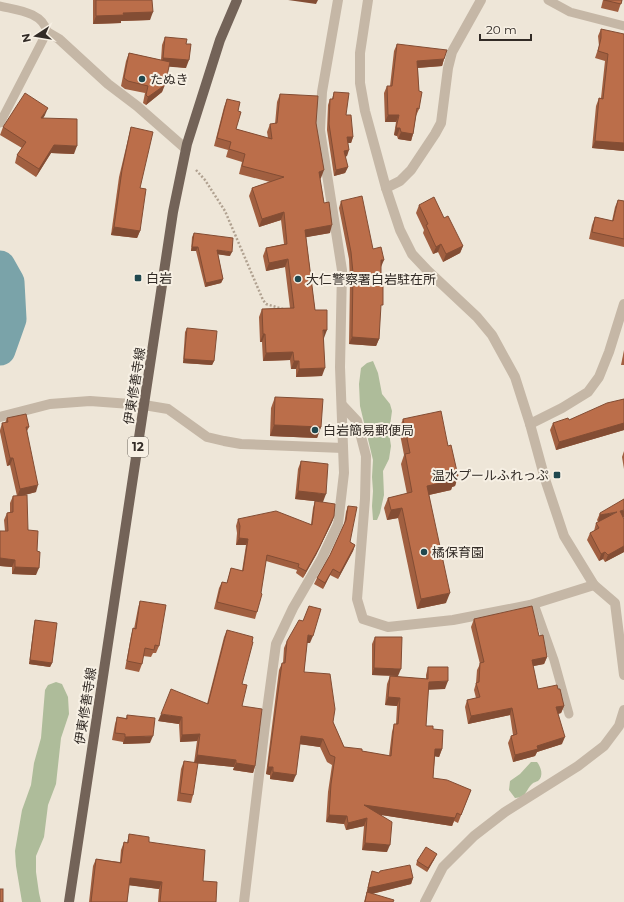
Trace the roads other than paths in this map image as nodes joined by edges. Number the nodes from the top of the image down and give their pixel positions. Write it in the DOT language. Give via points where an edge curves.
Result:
graph roads {
  1 [pos="237,0"];
  2 [pos="338,0"];
  3 [pos="368,0"];
  4 [pos="481,0"];
  5 [pos="548,0"];
  6 [pos="0,6"];
  7 [pos="624,26"];
  8 [pos="47,32"];
  9 [pos="0,123"];
  10 [pos="185,153"];
  11 [pos="386,188"];
  12 [pos="624,304"];
  13 [pos="144,405"];
  14 [pos="342,405"];
  15 [pos="0,417"];
  16 [pos="530,424"];
  17 [pos="343,448"];
  18 [pos="594,585"];
  19 [pos="534,604"];
  20 [pos="619,605"];
  21 [pos="624,674"];
  22 [pos="624,710"];
  23 [pos="569,714"];
  24 [pos="69,902"];
  25 [pos="244,902"];
  26 [pos="425,902"];
  1 -- 10 [label="main road, 伊東修善寺線 / 12" via="220,40"];
  2 -- 14 [label="street" via="322,92 320,130 342,270"];
  3 -- 11 [label="street" via="360,53 360,83"];
  4 -- 11 [label="street" via="452,52 441,123 411,170 400,181"];
  5 -- 7 [label="lane" via="570,12"];
  6 -- 8 [label="lane" via="39,18 46,26"];
  8 -- 9 [label="lane"];
  8 -- 10 [label="street" via="59,39 108,84 138,106"];
  10 -- 13 [label="main road, 伊東修善寺線 / 12" via="173,212"];
  11 -- 16 [label="street" via="400,230 412,254 492,335 515,377"];
  12 -- 16 [label="street" via="599,377 588,392"];
  13 -- 15 [label="street" via="90,401 50,404"];
  13 -- 17 [label="street" via="168,409 207,436 224,441"];
  13 -- 24 [label="main road, 伊東修善寺線 / 12"];
  14 -- 17 [label="street"];
  14 -- 19 [label="street" via="357,421 366,456 365,499 356,599 363,619 388,627 453,620"];
  16 -- 18 [label="street" via="564,536"];
  17 -- 25 [label="street" via="344,473 338,524 322,558 292,608 276,644"];
  18 -- 19 [label="street"];
  18 -- 20 [label="street"];
  19 -- 23 [label="lane"];
  20 -- 21 [label="street"];
  22 -- 26 [label="street" via="619,726 604,746 578,766 505,812 474,836 443,867"];
}
